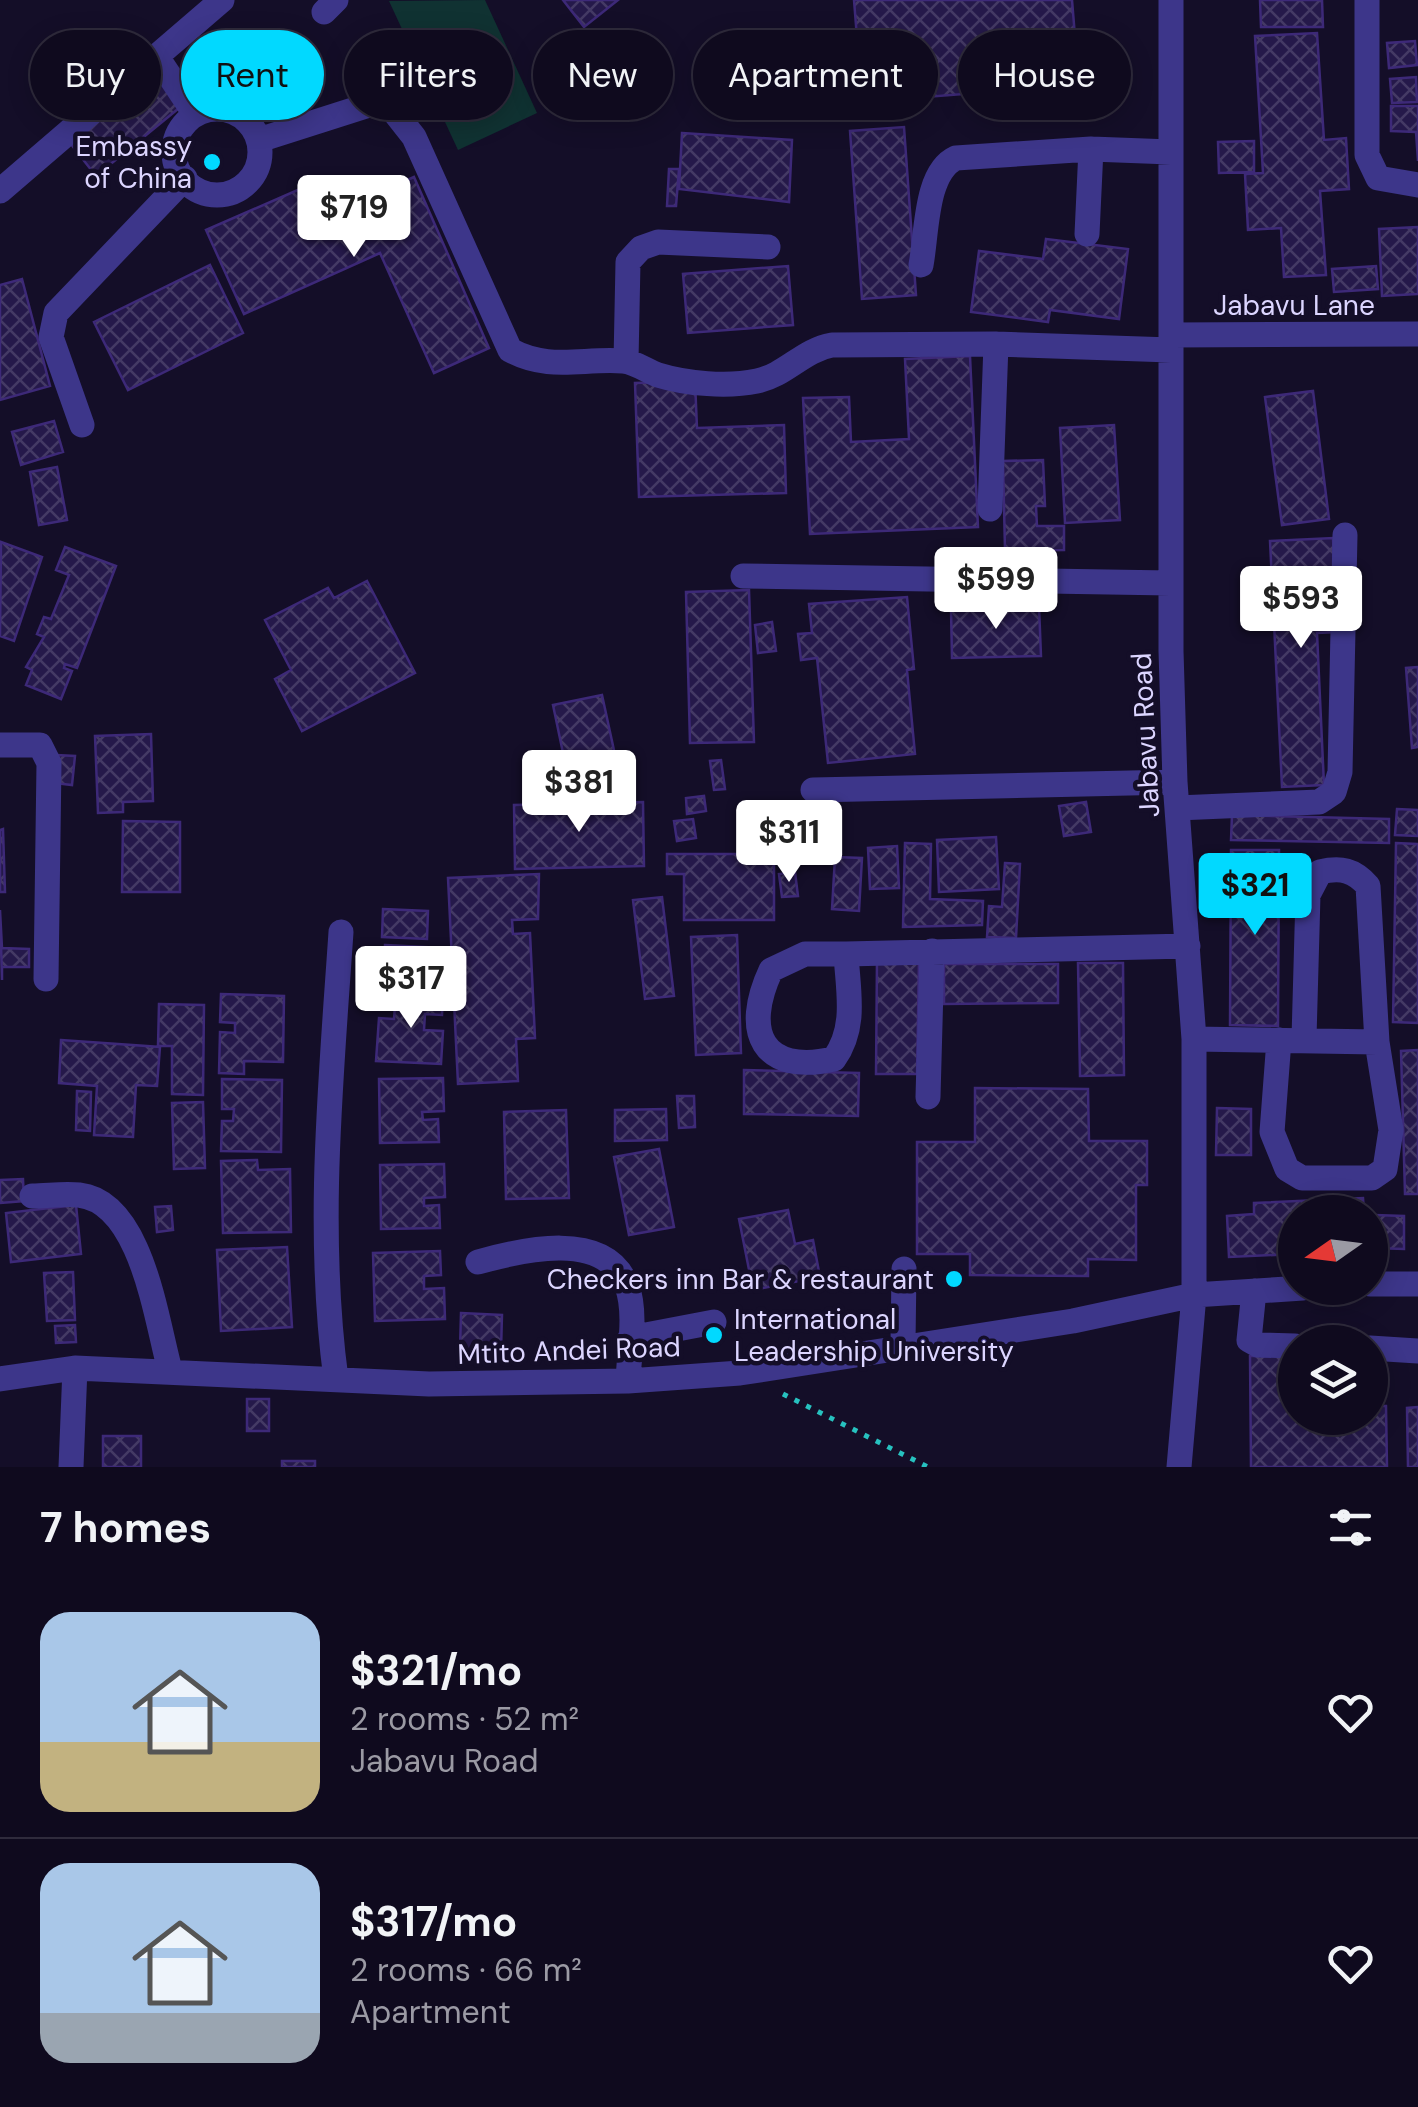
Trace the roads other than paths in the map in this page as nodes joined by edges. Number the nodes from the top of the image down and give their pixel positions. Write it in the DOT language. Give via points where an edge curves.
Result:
graph roads {
  1 [pos="222,0"];
  2 [pos="1171,0"];
  3 [pos="1367,0"];
  4 [pos="161,53"];
  5 [pos="161,63"];
  6 [pos="181,93"];
  7 [pos="83,120"];
  8 [pos="189,120"];
  9 [pos="244,120"];
  10 [pos="259,140"];
  11 [pos="1090,150"];
  12 [pos="1171,152"];
  13 [pos="184,178"];
  14 [pos="1418,186"];
  15 [pos="0,191"];
  16 [pos="1087,234"];
  17 [pos="768,248"];
  18 [pos="922,265"];
  19 [pos="1418,334"];
  20 [pos="1171,343"];
  21 [pos="996,344"];
  22 [pos="626,361"];
  23 [pos="82,426"];
  24 [pos="990,509"];
  25 [pos="1345,536"];
  26 [pos="742,576"];
  27 [pos="1170,583"];
  28 [pos="0,745"];
  29 [pos="813,790"];
  30 [pos="1176,795"];
  31 [pos="341,932"];
  32 [pos="1188,946"];
  33 [pos="932,950"];
  34 [pos="846,954"];
  35 [pos="46,978"];
  36 [pos="1194,1039"];
  37 [pos="1291,1039"];
  38 [pos="1377,1042"];
  39 [pos="928,1097"];
  40 [pos="32,1196"];
  41 [pos="478,1262"];
  42 [pos="904,1269"];
  43 [pos="1388,1284"];
  44 [pos="1418,1284"];
  45 [pos="1278,1290"];
  46 [pos="1254,1291"];
  47 [pos="1194,1295"];
  48 [pos="714,1322"];
  49 [pos="630,1338"];
  50 [pos="903,1344"];
  51 [pos="1278,1346"];
  52 [pos="1388,1349"];
  53 [pos="1418,1351"];
  54 [pos="75,1368"];
  55 [pos="170,1370"];
  56 [pos="0,1379"];
  57 [pos="336,1379"];
  58 [pos="628,1381"];
  59 [pos="71,1467"];
  60 [pos="1179,1467"];
  1 -- 4 [label="street"];
  2 -- 12 [label="street, Jabavu Road"];
  3 -- 14 [label="street" via="1366,155 1378,178"];
  5 -- 6 [label="street"];
  7 -- 15 [label="street"];
  8 -- 13 [label="street" via="174,150"];
  9 -- 10 [label="street"];
  10 -- 13 [label="street" via="260,161 250,180 232,192 212,195"];
  10 -- 22 [label="street" via="375,102 388,104 414,137 510,350 549,364"];
  11 -- 12 [label="street"];
  11 -- 16 [label="street"];
  11 -- 18 [label="street" via="943,164"];
  12 -- 20 [label="street, Jabavu Road"];
  13 -- 23 [label="street" via="56,313 52,336"];
  17 -- 22 [label="street" via="658,242 641,248 628,262"];
  19 -- 20 [label="street, Jabavu Lane"];
  20 -- 21 [label="street, Jabavu Lane"];
  20 -- 27 [label="street, Jabavu Road"];
  21 -- 22 [label="street, Jabavu Lane" via="822,346 770,377 739,384 676,380"];
  21 -- 24 [label="street"];
  25 -- 30 [label="street" via="1340,772 1334,792 1319,802"];
  26 -- 27 [label="street"];
  27 -- 30 [label="street, Jabavu Road"];
  28 -- 35 [label="street" via="40,745 49,763"];
  29 -- 30 [label="street"];
  30 -- 32 [label="street, Jabavu Road"];
  31 -- 57 [label="street" via="325,1167"];
  32 -- 33 [label="street"];
  32 -- 36 [label="street, Jabavu Road"];
  33 -- 34 [label="street"];
  33 -- 39 [label="street"];
  34 -- 34 [label="street" via="805,954 771,970 760,1016 767,1049 778,1060 816,1064 834,1060 844,1046 850,1017"];
  36 -- 37 [label="street"];
  36 -- 47 [label="street, Jabavu Road"];
  37 -- 38 [label="street"];
  37 -- 38 [label="street" via="1272,1132 1287,1169 1302,1178 1372,1178 1386,1169 1391,1130"];
  37 -- 38 [label="street" via="1308,895 1320,872 1339,868 1368,886"];
  40 -- 55 [label="street" via="81,1194 107,1205 124,1224 137,1247"];
  41 -- 49 [label="street" via="539,1249 596,1255 612,1264 628,1289"];
  42 -- 50 [label="street"];
  43 -- 44 [label="street"];
  45 -- 46 [label="street, Mtito Andei Road"];
  46 -- 47 [label="street, Mtito Andei Road"];
  46 -- 51 [label="street" via="1249,1340"];
  47 -- 50 [label="street, Mtito Andei Road" via="1073,1321"];
  47 -- 60 [label="street, Jabavu Road"];
  48 -- 49 [label="street"];
  49 -- 58 [label="street"];
  50 -- 58 [label="street, Mtito Andei Road" via="740,1372"];
  52 -- 53 [label="street"];
  54 -- 55 [label="street, Mtito Andei Road"];
  54 -- 56 [label="street, Mtito Andei Road"];
  54 -- 59 [label="street"];
  55 -- 57 [label="street, Mtito Andei Road"];
  57 -- 58 [label="street, Mtito Andei Road"];
}
